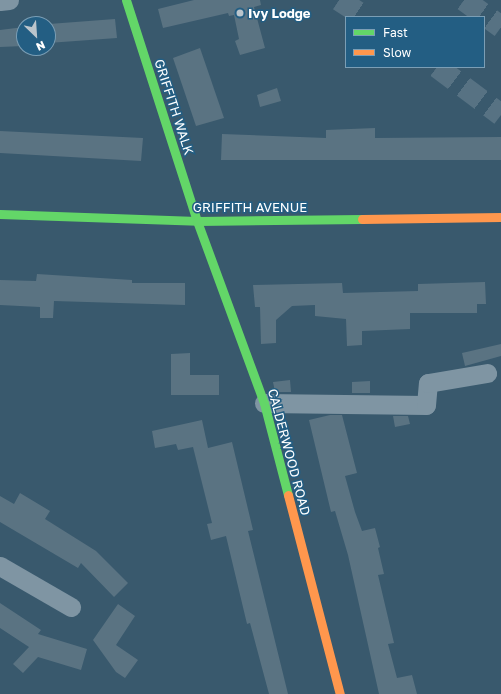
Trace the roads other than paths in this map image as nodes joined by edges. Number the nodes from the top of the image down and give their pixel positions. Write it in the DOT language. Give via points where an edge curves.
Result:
graph roads {
  1 [pos="9,0"];
  2 [pos="126,0"];
  3 [pos="0,1"];
  4 [pos="0,214"];
  5 [pos="501,217"];
  6 [pos="197,221"];
  7 [pos="487,373"];
  8 [pos="264,403"];
  9 [pos="0,566"];
  10 [pos="71,607"];
  11 [pos="340,694"];
  1 -- 3 [label="street"];
  2 -- 6 [label="street, GRIFFITH WALK"];
  4 -- 6 [label="street, GRIFFITH AVENUE"];
  5 -- 6 [label="street, GRIFFITH AVENUE"];
  6 -- 8 [label="street, CALDERWOOD ROAD"];
  7 -- 8 [label="street" via="428,383 426,405"];
  8 -- 11 [label="street, CALDERWOOD ROAD"];
  9 -- 10 [label="street"];
}
